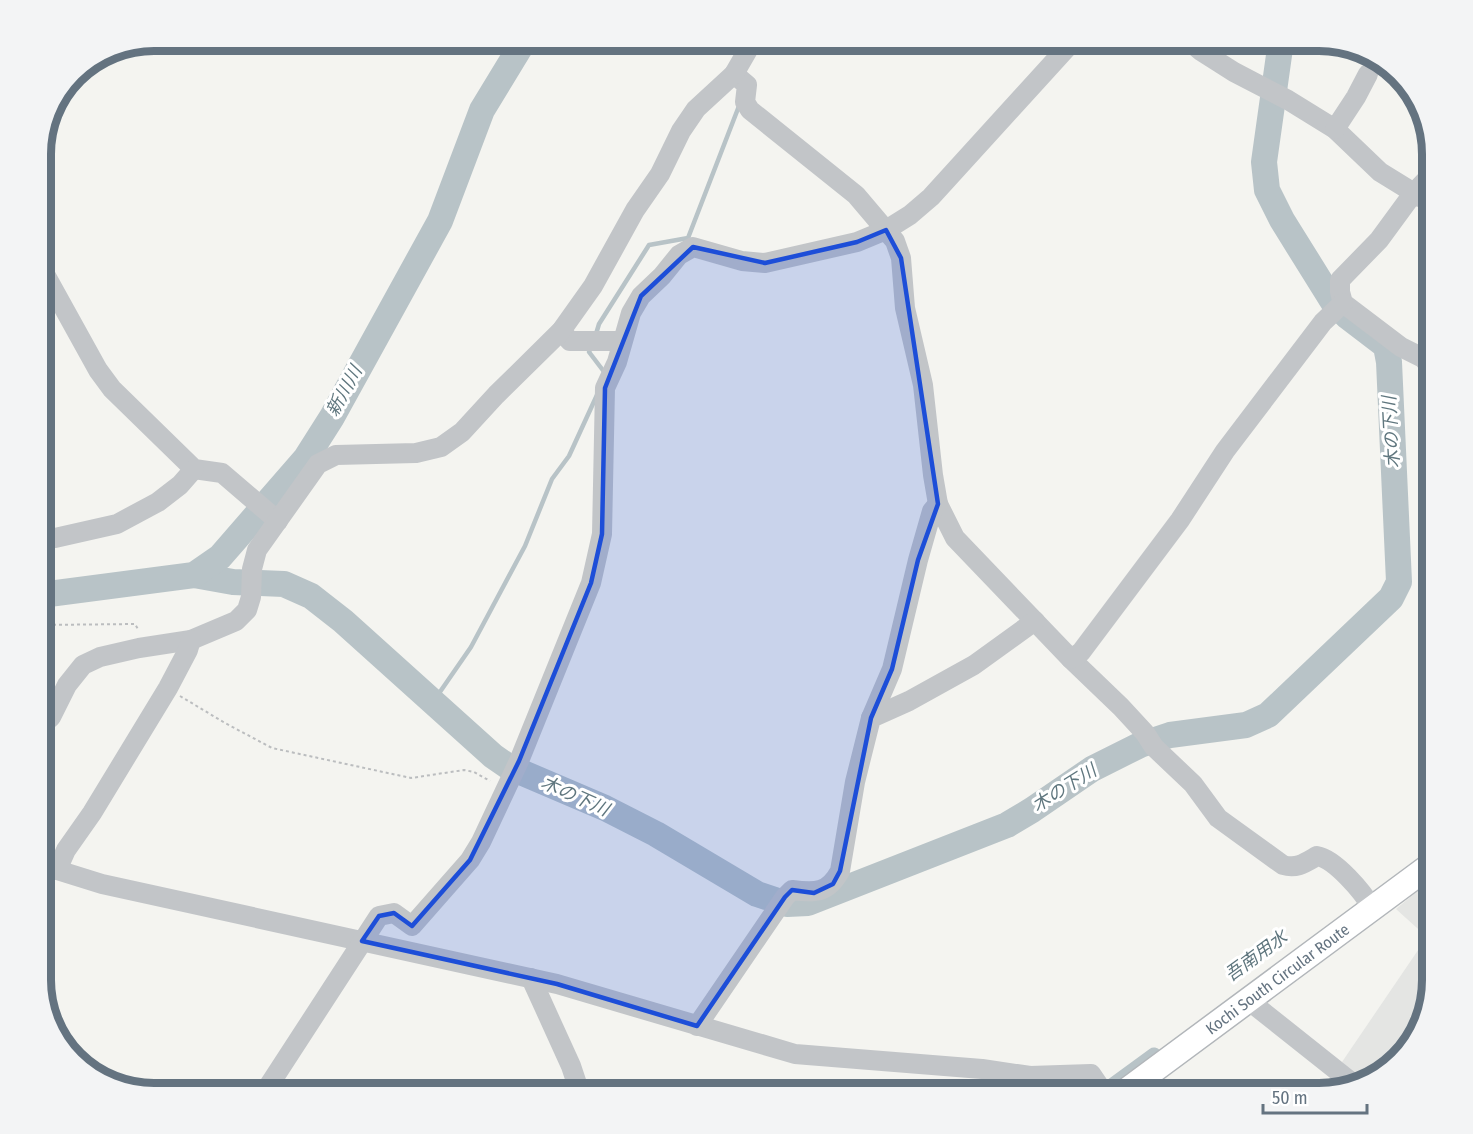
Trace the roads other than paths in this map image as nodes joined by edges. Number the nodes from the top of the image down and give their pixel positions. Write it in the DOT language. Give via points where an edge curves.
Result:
graph roads {
  1 [pos="749,51"];
  2 [pos="1063,51"];
  3 [pos="1201,51"];
  4 [pos="1368,74"];
  5 [pos="739,79"];
  6 [pos="1335,129"];
  7 [pos="1422,184"];
  8 [pos="1412,195"];
  9 [pos="1422,198"];
  10 [pos="886,230"];
  11 [pos="51,285"];
  12 [pos="1339,306"];
  13 [pos="561,331"];
  14 [pos="621,340"];
  15 [pos="1422,358"];
  16 [pos="194,469"];
  17 [pos="938,504"];
  18 [pos="275,519"];
  19 [pos="51,538"];
  20 [pos="1035,621"];
  21 [pos="191,640"];
  22 [pos="1071,659"];
  23 [pos="51,717"];
  24 [pos="871,718"];
  25 [pos="51,865"];
  26 [pos="51,868"];
  27 [pos="1422,870"];
  28 [pos="1369,902"];
  29 [pos="362,941"];
  30 [pos="531,978"];
  31 [pos="1248,1000"];
  32 [pos="697,1026"];
  33 [pos="1347,1079"];
  34 [pos="271,1083"];
  35 [pos="576,1083"];
  36 [pos="1100,1083"];
  37 [pos="1123,1083"];
  1 -- 5 [label="street"];
  2 -- 10 [label="street" via="931,197"];
  3 -- 6 [label="street"];
  4 -- 6 [label="street"];
  5 -- 10 [label="street" via="747,85 745,102 750,110 856,195"];
  5 -- 13 [label="street" via="696,109 593,286"];
  6 -- 8 [label="street" via="1380,172"];
  7 -- 8 [label="street"];
  8 -- 9 [label="street"];
  8 -- 12 [label="street" via="1378,240 1340,280"];
  10 -- 14 [label="street" via="857,242 765,263 742,261 693,247 679,255 641,296"];
  10 -- 17 [label="street" via="901,258 905,308 923,385"];
  11 -- 16 [label="street" via="112,389"];
  12 -- 15 [label="street"];
  12 -- 22 [label="street" via="1225,451 1180,519 1081,652"];
  13 -- 14 [label="street" via="570,340"];
  13 -- 18 [label="street" via="462,432 441,447 416,453 336,455 318,464"];
  14 -- 29 [label="street" via="605,388 602,534 591,583 512,776 470,860 412,926 394,913 379,916"];
  16 -- 18 [label="street" via="222,473"];
  16 -- 19 [label="street" via="158,502 117,524"];
  17 -- 20 [label="street" via="955,538"];
  17 -- 24 [label="street" via="932,511 918,560 892,669"];
  18 -- 21 [label="street" via="257,550 247,610 236,621"];
  20 -- 22 [label="street"];
  20 -- 24 [label="street" via="974,665"];
  21 -- 23 [label="street" via="100,657 83,665"];
  21 -- 25 [label="street" via="168,688 92,813"];
  22 -- 28 [label="street" via="1193,784 1218,818 1283,865 1292,867 1317,856 1324,857"];
  24 -- 32 [label="street" via="840,871 833,884 814,893 792,890"];
  26 -- 29 [label="street" via="102,884"];
  27 -- 28 [label="main road, Kochi South Circular Route"];
  28 -- 31 [label="main road, Kochi South Circular Route"];
  29 -- 30 [label="street"];
  29 -- 34 [label="street"];
  30 -- 32 [label="street"];
  30 -- 35 [label="street"];
  31 -- 33 [label="street"];
  31 -- 37 [label="main road, Kochi South Circular Route"];
  32 -- 36 [label="street" via="795,1054 1030,1076 1091,1074"];
}
